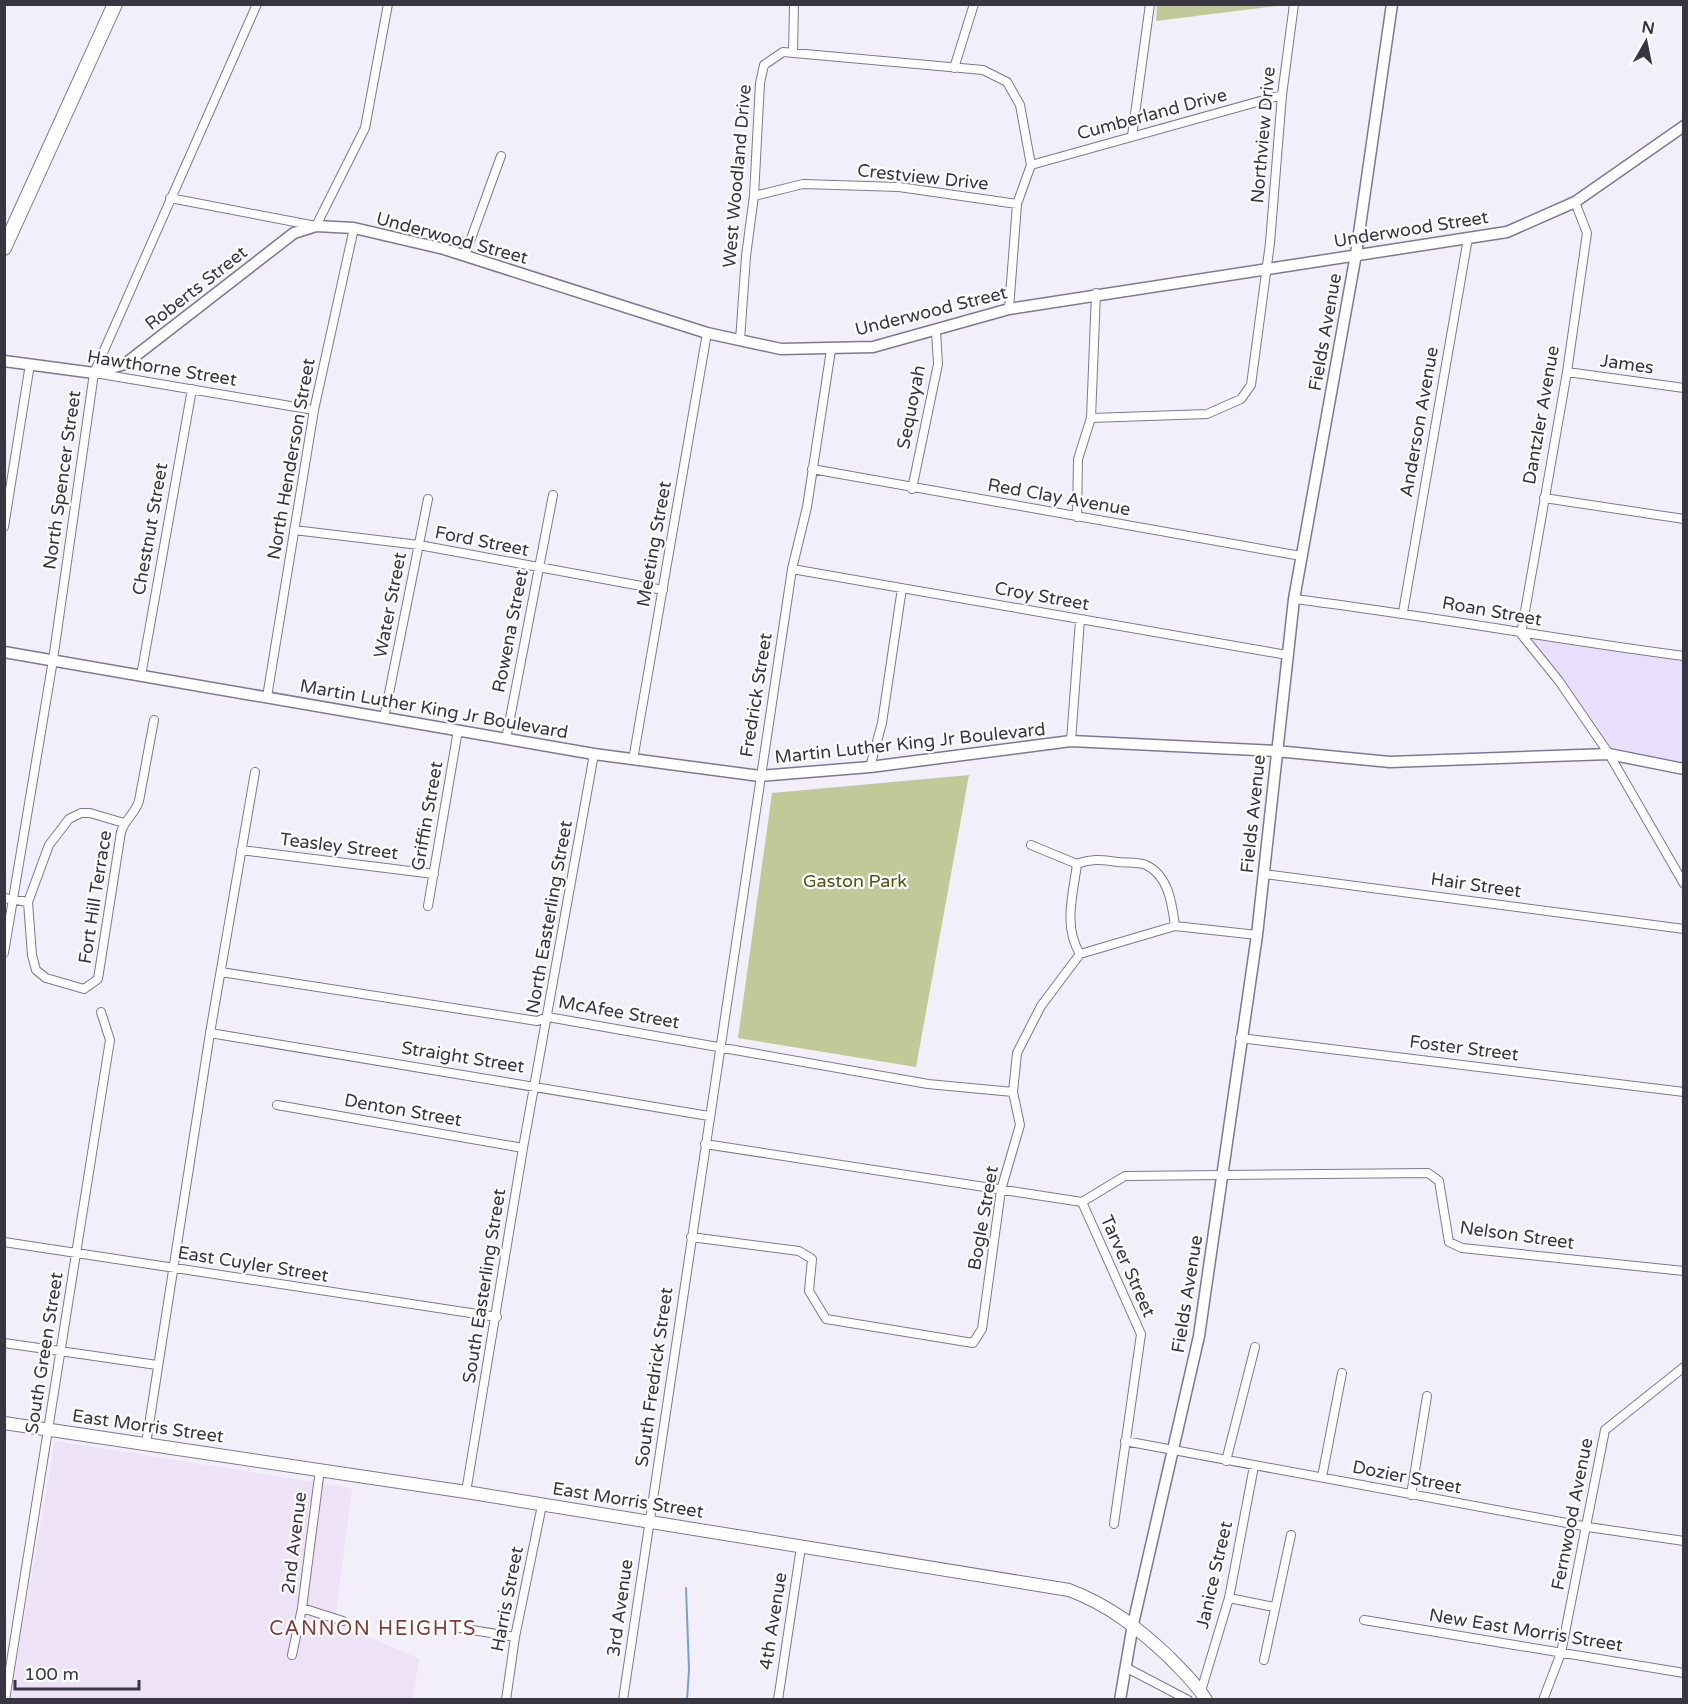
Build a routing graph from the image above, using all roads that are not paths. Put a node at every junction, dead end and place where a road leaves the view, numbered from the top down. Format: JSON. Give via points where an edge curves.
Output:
{"nodes":[{"id":1,"x":115,"y":4,"type":"edge"},
{"id":2,"x":257,"y":4,"type":"edge"},
{"id":3,"x":388,"y":4,"type":"edge"},
{"id":4,"x":794,"y":4,"type":"edge"},
{"id":5,"x":974,"y":4,"type":"edge"},
{"id":6,"x":1150,"y":4,"type":"edge"},
{"id":7,"x":1294,"y":4,"type":"edge"},
{"id":8,"x":1392,"y":4,"type":"edge"},
{"id":9,"x":793,"y":53,"type":"junction"},
{"id":10,"x":954,"y":68,"type":"junction"},
{"id":11,"x":1282,"y":95,"type":"junction"},
{"id":12,"x":1683,"y":126,"type":"edge"},
{"id":13,"x":1132,"y":136,"type":"junction"},
{"id":14,"x":501,"y":156,"type":"dead end"},
{"id":15,"x":1030,"y":165,"type":"junction"},
{"id":16,"x":754,"y":196,"type":"junction"},
{"id":17,"x":170,"y":198,"type":"junction"},
{"id":18,"x":1575,"y":202,"type":"junction"},
{"id":19,"x":1017,"y":204,"type":"junction"},
{"id":20,"x":316,"y":226,"type":"junction"},
{"id":21,"x":354,"y":228,"type":"junction"},
{"id":22,"x":1468,"y":238,"type":"junction"},
{"id":23,"x":4,"y":248,"type":"edge"},
{"id":24,"x":1356,"y":254,"type":"junction"},
{"id":25,"x":465,"y":255,"type":"junction"},
{"id":26,"x":1266,"y":269,"type":"junction"},
{"id":27,"x":1095,"y":293,"type":"junction"},
{"id":28,"x":1009,"y":309,"type":"junction"},
{"id":29,"x":936,"y":331,"type":"junction"},
{"id":30,"x":707,"y":333,"type":"junction"},
{"id":31,"x":740,"y":340,"type":"junction"},
{"id":32,"x":831,"y":350,"type":"junction"},
{"id":33,"x":4,"y":361,"type":"edge"},
{"id":34,"x":30,"y":364,"type":"junction"},
{"id":35,"x":1567,"y":372,"type":"junction"},
{"id":36,"x":94,"y":373,"type":"junction"},
{"id":37,"x":1683,"y":388,"type":"edge"},
{"id":38,"x":192,"y":389,"type":"junction"},
{"id":39,"x":314,"y":410,"type":"junction"},
{"id":40,"x":1091,"y":418,"type":"junction"},
{"id":41,"x":812,"y":469,"type":"junction"},
{"id":42,"x":912,"y":489,"type":"junction"},
{"id":43,"x":553,"y":495,"type":"dead end"},
{"id":44,"x":1544,"y":498,"type":"junction"},
{"id":45,"x":428,"y":499,"type":"dead end"},
{"id":46,"x":1077,"y":517,"type":"junction"},
{"id":47,"x":1683,"y":519,"type":"edge"},
{"id":48,"x":4,"y":527,"type":"edge"},
{"id":49,"x":294,"y":530,"type":"junction"},
{"id":50,"x":419,"y":545,"type":"junction"},
{"id":51,"x":1301,"y":556,"type":"junction"},
{"id":52,"x":538,"y":569,"type":"junction"},
{"id":53,"x":792,"y":569,"type":"junction"},
{"id":54,"x":902,"y":588,"type":"junction"},
{"id":55,"x":663,"y":590,"type":"junction"},
{"id":56,"x":1294,"y":599,"type":"junction"},
{"id":57,"x":1403,"y":612,"type":"junction"},
{"id":58,"x":1080,"y":620,"type":"junction"},
{"id":59,"x":1521,"y":634,"type":"junction"},
{"id":60,"x":4,"y":652,"type":"edge"},
{"id":61,"x":1287,"y":656,"type":"junction"},
{"id":62,"x":1683,"y":657,"type":"edge"},
{"id":63,"x":53,"y":660,"type":"junction"},
{"id":64,"x":141,"y":676,"type":"junction"},
{"id":65,"x":267,"y":698,"type":"junction"},
{"id":66,"x":384,"y":718,"type":"junction"},
{"id":67,"x":154,"y":720,"type":"dead end"},
{"id":68,"x":458,"y":730,"type":"junction"},
{"id":69,"x":506,"y":739,"type":"junction"},
{"id":70,"x":1071,"y":741,"type":"junction"},
{"id":71,"x":1276,"y":751,"type":"junction"},
{"id":72,"x":594,"y":754,"type":"junction"},
{"id":73,"x":1609,"y":754,"type":"junction"},
{"id":74,"x":633,"y":760,"type":"junction"},
{"id":75,"x":870,"y":767,"type":"junction"},
{"id":76,"x":1683,"y":770,"type":"edge"},
{"id":77,"x":255,"y":772,"type":"dead end"},
{"id":78,"x":760,"y":776,"type":"junction"},
{"id":79,"x":124,"y":823,"type":"junction"},
{"id":80,"x":1031,"y":845,"type":"dead end"},
{"id":81,"x":241,"y":850,"type":"junction"},
{"id":82,"x":1077,"y":864,"type":"junction"},
{"id":83,"x":434,"y":874,"type":"junction"},
{"id":84,"x":1264,"y":874,"type":"junction"},
{"id":85,"x":1683,"y":885,"type":"edge"},
{"id":86,"x":8,"y":899,"type":"edge"},
{"id":87,"x":28,"y":902,"type":"junction"},
{"id":88,"x":428,"y":906,"type":"dead end"},
{"id":89,"x":1175,"y":926,"type":"junction"},
{"id":90,"x":1683,"y":929,"type":"edge"},
{"id":91,"x":1257,"y":935,"type":"junction"},
{"id":92,"x":4,"y":953,"type":"edge"},
{"id":93,"x":1080,"y":954,"type":"junction"},
{"id":94,"x":221,"y":972,"type":"junction"},
{"id":95,"x":101,"y":1012,"type":"dead end"},
{"id":96,"x":548,"y":1017,"type":"junction"},
{"id":97,"x":210,"y":1033,"type":"junction"},
{"id":98,"x":1240,"y":1038,"type":"junction"},
{"id":99,"x":720,"y":1046,"type":"junction"},
{"id":100,"x":534,"y":1085,"type":"junction"},
{"id":101,"x":1013,"y":1092,"type":"junction"},
{"id":102,"x":1683,"y":1092,"type":"edge"},
{"id":103,"x":277,"y":1105,"type":"dead end"},
{"id":104,"x":710,"y":1116,"type":"junction"},
{"id":105,"x":705,"y":1144,"type":"junction"},
{"id":106,"x":523,"y":1148,"type":"junction"},
{"id":107,"x":1221,"y":1176,"type":"junction"},
{"id":108,"x":1001,"y":1190,"type":"junction"},
{"id":109,"x":1082,"y":1202,"type":"junction"},
{"id":110,"x":691,"y":1237,"type":"junction"},
{"id":111,"x":4,"y":1242,"type":"edge"},
{"id":112,"x":76,"y":1253,"type":"junction"},
{"id":113,"x":173,"y":1269,"type":"junction"},
{"id":114,"x":1683,"y":1271,"type":"edge"},
{"id":115,"x":497,"y":1317,"type":"junction"},
{"id":116,"x":4,"y":1342,"type":"edge"},
{"id":117,"x":1255,"y":1347,"type":"dead end"},
{"id":118,"x":60,"y":1351,"type":"junction"},
{"id":119,"x":157,"y":1365,"type":"junction"},
{"id":120,"x":1683,"y":1367,"type":"edge"},
{"id":121,"x":1342,"y":1373,"type":"dead end"},
{"id":122,"x":1427,"y":1396,"type":"dead end"},
{"id":123,"x":4,"y":1423,"type":"edge"},
{"id":124,"x":48,"y":1429,"type":"junction"},
{"id":125,"x":1125,"y":1441,"type":"junction"},
{"id":126,"x":146,"y":1444,"type":"junction"},
{"id":127,"x":1172,"y":1450,"type":"junction"},
{"id":128,"x":1226,"y":1461,"type":"junction"},
{"id":129,"x":1254,"y":1466,"type":"junction"},
{"id":130,"x":320,"y":1469,"type":"junction"},
{"id":131,"x":1322,"y":1477,"type":"junction"},
{"id":132,"x":466,"y":1491,"type":"junction"},
{"id":133,"x":1411,"y":1495,"type":"junction"},
{"id":134,"x":542,"y":1504,"type":"junction"},
{"id":135,"x":649,"y":1522,"type":"junction"},
{"id":136,"x":1114,"y":1524,"type":"dead end"},
{"id":137,"x":1588,"y":1527,"type":"junction"},
{"id":138,"x":1291,"y":1535,"type":"dead end"},
{"id":139,"x":1683,"y":1541,"type":"edge"},
{"id":140,"x":801,"y":1547,"type":"junction"},
{"id":141,"x":1229,"y":1598,"type":"junction"},
{"id":142,"x":1275,"y":1607,"type":"junction"},
{"id":143,"x":302,"y":1608,"type":"junction"},
{"id":144,"x":1364,"y":1620,"type":"dead end"},
{"id":145,"x":343,"y":1621,"type":"dead end"},
{"id":146,"x":1134,"y":1624,"type":"junction"},
{"id":147,"x":460,"y":1628,"type":"dead end"},
{"id":148,"x":515,"y":1637,"type":"junction"},
{"id":149,"x":1561,"y":1653,"type":"junction"},
{"id":150,"x":292,"y":1655,"type":"dead end"},
{"id":151,"x":1264,"y":1660,"type":"dead end"},
{"id":152,"x":1125,"y":1667,"type":"junction"},
{"id":153,"x":1683,"y":1673,"type":"edge"},
{"id":154,"x":1203,"y":1695,"type":"edge"},
{"id":155,"x":1183,"y":1698,"type":"edge"},
{"id":156,"x":5,"y":1700,"type":"edge"},
{"id":157,"x":506,"y":1700,"type":"edge"},
{"id":158,"x":623,"y":1700,"type":"edge"},
{"id":159,"x":778,"y":1700,"type":"edge"},
{"id":160,"x":1120,"y":1700,"type":"edge"},
{"id":161,"x":1543,"y":1700,"type":"edge"}],
"edges":[{"from":1,"to":23,"type":"main road"},
{"from":2,"to":17,"type":"street","name":"North Spencer Street"},
{"from":3,"to":20,"type":"street","via":[[365,128]]},
{"from":4,"to":9,"type":"street"},
{"from":5,"to":10,"type":"street"},
{"from":6,"to":13,"type":"street"},
{"from":7,"to":11,"type":"street","name":"Northview Drive"},
{"from":8,"to":24,"type":"street","name":"Fields Avenue"},
{"from":9,"to":10,"type":"street","name":"West Woodland Drive"},
{"from":9,"to":16,"type":"street","name":"West Woodland Drive","via":[[783,52],[764,65],[756,122]]},
{"from":10,"to":15,"type":"street","name":"West Woodland Drive","via":[[983,70],[1007,82],[1020,105]]},
{"from":11,"to":13,"type":"street","name":"Cumberland Drive"},
{"from":11,"to":26,"type":"street","name":"Northview Drive"},
{"from":12,"to":18,"type":"street","name":"Underwood Street"},
{"from":13,"to":15,"type":"street","name":"Cumberland Drive"},
{"from":14,"to":25,"type":"street"},
{"from":15,"to":19,"type":"street"},
{"from":16,"to":19,"type":"street","name":"Crestview Drive","via":[[803,184],[899,187]]},
{"from":16,"to":31,"type":"street","name":"West Woodland Drive"},
{"from":17,"to":20,"type":"street","name":"Underwood Street"},
{"from":17,"to":36,"type":"street","name":"North Spencer Street"},
{"from":18,"to":22,"type":"street","name":"Underwood Street","via":[[1507,232]]},
{"from":18,"to":35,"type":"street","name":"Dantzler Avenue","via":[[1587,233]]},
{"from":19,"to":28,"type":"street"},
{"from":20,"to":21,"type":"street","name":"Underwood Street"},
{"from":20,"to":36,"type":"street","name":"Roberts Street","via":[[294,233],[125,364]]},
{"from":21,"to":25,"type":"street","name":"Underwood Street"},
{"from":21,"to":39,"type":"street","name":"North Henderson Street"},
{"from":22,"to":24,"type":"street","name":"Underwood Street"},
{"from":22,"to":57,"type":"street","name":"Anderson Avenue"},
{"from":24,"to":26,"type":"street","name":"Underwood Street"},
{"from":24,"to":51,"type":"street","name":"Fields Avenue"},
{"from":25,"to":30,"type":"street","name":"Underwood Street"},
{"from":26,"to":27,"type":"street","name":"Underwood Street"},
{"from":26,"to":40,"type":"street","name":"Northview Drive","via":[[1251,385],[1241,399],[1207,414]]},
{"from":27,"to":28,"type":"street","name":"Underwood Street"},
{"from":27,"to":40,"type":"street"},
{"from":28,"to":29,"type":"street","name":"Underwood Street"},
{"from":29,"to":32,"type":"street","name":"Underwood Street","via":[[873,347]]},
{"from":29,"to":42,"type":"street","name":"Sequoyah","via":[[938,364]]},
{"from":30,"to":31,"type":"street","name":"Underwood Street"},
{"from":30,"to":55,"type":"street","name":"Meeting Street"},
{"from":31,"to":32,"type":"street","name":"Underwood Street","via":[[781,349]]},
{"from":32,"to":41,"type":"street","name":"Fredrick Street"},
{"from":33,"to":34,"type":"street","name":"Hawthorne Street"},
{"from":34,"to":36,"type":"street","name":"Hawthorne Street"},
{"from":34,"to":48,"type":"street"},
{"from":35,"to":37,"type":"street","name":"James"},
{"from":35,"to":44,"type":"street","name":"Dantzler Avenue"},
{"from":36,"to":38,"type":"street","name":"Hawthorne Street"},
{"from":36,"to":63,"type":"street","name":"North Spencer Street"},
{"from":38,"to":39,"type":"street","name":"Hawthorne Street"},
{"from":38,"to":64,"type":"street","name":"Chestnut Street"},
{"from":39,"to":49,"type":"street","name":"North Henderson Street"},
{"from":40,"to":46,"type":"street","via":[[1078,459]]},
{"from":41,"to":42,"type":"street","name":"Red Clay Avenue"},
{"from":41,"to":53,"type":"street","name":"Fredrick Street"},
{"from":42,"to":46,"type":"street","name":"Red Clay Avenue"},
{"from":43,"to":52,"type":"street","name":"Rowena Street"},
{"from":44,"to":47,"type":"street"},
{"from":44,"to":59,"type":"street","name":"Dantzler Avenue"},
{"from":45,"to":50,"type":"street","name":"Water Street"},
{"from":46,"to":51,"type":"street","name":"Red Clay Avenue"},
{"from":49,"to":50,"type":"street","name":"Ford Street"},
{"from":49,"to":65,"type":"street","name":"North Henderson Street"},
{"from":50,"to":52,"type":"street","name":"Ford Street"},
{"from":50,"to":66,"type":"street","name":"Water Street"},
{"from":51,"to":56,"type":"street","name":"Fields Avenue"},
{"from":52,"to":55,"type":"street","name":"Ford Street"},
{"from":52,"to":69,"type":"street","name":"Rowena Street"},
{"from":53,"to":54,"type":"street","name":"Croy Street"},
{"from":53,"to":78,"type":"street","name":"Fredrick Street"},
{"from":54,"to":58,"type":"street","name":"Croy Street"},
{"from":54,"to":75,"type":"street","via":[[882,723]]},
{"from":55,"to":74,"type":"street","name":"Meeting Street"},
{"from":56,"to":57,"type":"street","name":"Roan Street"},
{"from":56,"to":61,"type":"street","name":"Fields Avenue"},
{"from":57,"to":59,"type":"street","name":"Roan Street"},
{"from":58,"to":61,"type":"street","name":"Croy Street"},
{"from":58,"to":70,"type":"street"},
{"from":59,"to":62,"type":"street","name":"Roan Street"},
{"from":59,"to":73,"type":"street"},
{"from":60,"to":63,"type":"street","name":"Martin Luther King Jr Boulevard"},
{"from":61,"to":71,"type":"street","name":"Fields Avenue"},
{"from":63,"to":64,"type":"street","name":"Martin Luther King Jr Boulevard"},
{"from":63,"to":86,"type":"street","name":"North Spencer Street"},
{"from":64,"to":65,"type":"street","name":"Martin Luther King Jr Boulevard"},
{"from":65,"to":66,"type":"street","name":"Martin Luther King Jr Boulevard"},
{"from":66,"to":68,"type":"street","name":"Martin Luther King Jr Boulevard"},
{"from":67,"to":79,"type":"street","name":"Fort Hill Terrace","via":[[139,801],[136,811]]},
{"from":68,"to":69,"type":"street","name":"Martin Luther King Jr Boulevard"},
{"from":68,"to":83,"type":"street","name":"Griffin Street"},
{"from":69,"to":72,"type":"street","name":"Martin Luther King Jr Boulevard"},
{"from":70,"to":71,"type":"street","name":"Martin Luther King Jr Boulevard"},
{"from":70,"to":75,"type":"street","name":"Martin Luther King Jr Boulevard"},
{"from":71,"to":73,"type":"street","name":"Martin Luther King Jr Boulevard","via":[[1390,762]]},
{"from":71,"to":84,"type":"street","name":"Fields Avenue"},
{"from":72,"to":74,"type":"street","name":"Martin Luther King Jr Boulevard"},
{"from":72,"to":96,"type":"street","name":"North Easterling Street"},
{"from":73,"to":76,"type":"street","name":"Martin Luther King Jr Boulevard"},
{"from":73,"to":85,"type":"street"},
{"from":74,"to":78,"type":"street","name":"Martin Luther King Jr Boulevard"},
{"from":75,"to":78,"type":"street","name":"Martin Luther King Jr Boulevard"},
{"from":77,"to":81,"type":"street"},
{"from":78,"to":99,"type":"street","name":"Fredrick Street"},
{"from":79,"to":87,"type":"street","via":[[90,813],[69,819],[49,845]]},
{"from":79,"to":87,"type":"street","name":"Fort Hill Terrace","via":[[98,980],[84,989],[46,978],[36,970]]},
{"from":80,"to":82,"type":"street"},
{"from":81,"to":83,"type":"street","name":"Teasley Street"},
{"from":81,"to":94,"type":"street"},
{"from":82,"to":89,"type":"street","via":[[1102,859],[1145,864],[1165,883]]},
{"from":82,"to":93,"type":"street","via":[[1070,912],[1071,934]]},
{"from":83,"to":88,"type":"street","name":"Griffin Street"},
{"from":84,"to":90,"type":"street","name":"Hair Street"},
{"from":84,"to":91,"type":"street","name":"Fields Avenue"},
{"from":86,"to":87,"type":"street"},
{"from":86,"to":92,"type":"street","name":"North Spencer Street"},
{"from":89,"to":91,"type":"street"},
{"from":89,"to":93,"type":"street"},
{"from":91,"to":98,"type":"street","name":"Fields Avenue"},
{"from":93,"to":101,"type":"street","name":"Bogle Street","via":[[1041,1006],[1017,1053]]},
{"from":94,"to":96,"type":"street","name":"McAfee Street","via":[[537,1021]]},
{"from":94,"to":97,"type":"street"},
{"from":95,"to":112,"type":"street","name":"South Green Street","via":[[110,1040]]},
{"from":96,"to":99,"type":"street","name":"McAfee Street"},
{"from":96,"to":100,"type":"street","name":"North Easterling Street"},
{"from":97,"to":100,"type":"street","name":"Straight Street"},
{"from":97,"to":113,"type":"street"},
{"from":98,"to":102,"type":"street","name":"Foster Street"},
{"from":98,"to":107,"type":"street","name":"Fields Avenue"},
{"from":99,"to":101,"type":"street","name":"McAfee Street","via":[[928,1084]]},
{"from":99,"to":104,"type":"street","name":"Fredrick Street"},
{"from":100,"to":104,"type":"street","name":"Straight Street"},
{"from":100,"to":106,"type":"street","name":"South Easterling Street"},
{"from":101,"to":108,"type":"street","name":"Bogle Street","via":[[1020,1125]]},
{"from":103,"to":106,"type":"street","name":"Denton Street"},
{"from":104,"to":105,"type":"street","name":"Fredrick Street"},
{"from":105,"to":108,"type":"street"},
{"from":105,"to":110,"type":"street","name":"South Fredrick Street"},
{"from":106,"to":115,"type":"street","name":"South Easterling Street"},
{"from":107,"to":109,"type":"street","name":"Tarver Street","via":[[1125,1176]]},
{"from":107,"to":114,"type":"street","name":"Nelson Street","via":[[1428,1173],[1439,1181],[1449,1242],[1462,1248]]},
{"from":107,"to":127,"type":"street","name":"Fields Avenue","via":[[1199,1336]]},
{"from":108,"to":109,"type":"street"},
{"from":108,"to":110,"type":"street","name":"Bogle Street","via":[[982,1329],[973,1342],[826,1319],[809,1291],[812,1259],[799,1251]]},
{"from":109,"to":125,"type":"street","name":"Tarver Street","via":[[1141,1334]]},
{"from":110,"to":135,"type":"street","name":"South Fredrick Street"},
{"from":111,"to":112,"type":"street","name":"East Cuyler Street"},
{"from":112,"to":113,"type":"street","name":"East Cuyler Street"},
{"from":112,"to":118,"type":"street","name":"South Green Street"},
{"from":113,"to":115,"type":"street","name":"East Cuyler Street"},
{"from":113,"to":119,"type":"street"},
{"from":115,"to":132,"type":"street","name":"South Easterling Street"},
{"from":116,"to":118,"type":"street"},
{"from":117,"to":128,"type":"street"},
{"from":118,"to":119,"type":"street"},
{"from":118,"to":124,"type":"street","name":"South Green Street"},
{"from":119,"to":126,"type":"street"},
{"from":120,"to":137,"type":"street","name":"Fernwood Avenue","via":[[1605,1430]]},
{"from":121,"to":131,"type":"street"},
{"from":122,"to":133,"type":"street"},
{"from":123,"to":124,"type":"main road","name":"East Morris Street"},
{"from":124,"to":126,"type":"main road","name":"East Morris Street"},
{"from":124,"to":156,"type":"street","name":"South Green Street"},
{"from":125,"to":127,"type":"street","name":"Dozier Street"},
{"from":125,"to":136,"type":"street","name":"Tarver Street"},
{"from":126,"to":130,"type":"main road","name":"East Morris Street"},
{"from":127,"to":128,"type":"street","name":"Dozier Street"},
{"from":127,"to":146,"type":"street","name":"Fields Avenue"},
{"from":128,"to":129,"type":"street","name":"Dozier Street"},
{"from":129,"to":131,"type":"street","name":"Dozier Street"},
{"from":129,"to":141,"type":"street","name":"Janice Street"},
{"from":130,"to":132,"type":"main road","name":"East Morris Street"},
{"from":130,"to":143,"type":"street","name":"2nd Avenue"},
{"from":131,"to":133,"type":"street","name":"Dozier Street"},
{"from":132,"to":134,"type":"main road","name":"East Morris Street"},
{"from":133,"to":137,"type":"street","name":"Dozier Street"},
{"from":134,"to":135,"type":"main road","name":"East Morris Street"},
{"from":134,"to":148,"type":"street","name":"Harris Street"},
{"from":135,"to":140,"type":"main road","name":"East Morris Street"},
{"from":135,"to":158,"type":"street","name":"3rd Avenue"},
{"from":137,"to":139,"type":"street","name":"Dozier Street"},
{"from":137,"to":149,"type":"street","name":"Fernwood Avenue"},
{"from":138,"to":142,"type":"street"},
{"from":140,"to":146,"type":"main road","name":"East Morris Street","via":[[1069,1590],[1092,1598]]},
{"from":140,"to":159,"type":"street","name":"4th Avenue"},
{"from":141,"to":142,"type":"street"},
{"from":141,"to":154,"type":"street","name":"Janice Street"},
{"from":142,"to":151,"type":"street"},
{"from":143,"to":145,"type":"street"},
{"from":143,"to":150,"type":"street","name":"2nd Avenue"},
{"from":144,"to":149,"type":"street","name":"New East Morris Street"},
{"from":146,"to":152,"type":"street","name":"Fields Avenue"},
{"from":146,"to":154,"type":"main road","name":"East Morris Street"},
{"from":147,"to":148,"type":"street"},
{"from":148,"to":157,"type":"street","name":"Harris Street"},
{"from":149,"to":153,"type":"street","name":"New East Morris Street"},
{"from":149,"to":161,"type":"street","name":"Fernwood Avenue"},
{"from":152,"to":155,"type":"street"},
{"from":152,"to":160,"type":"street","name":"Fields Avenue"}]}
